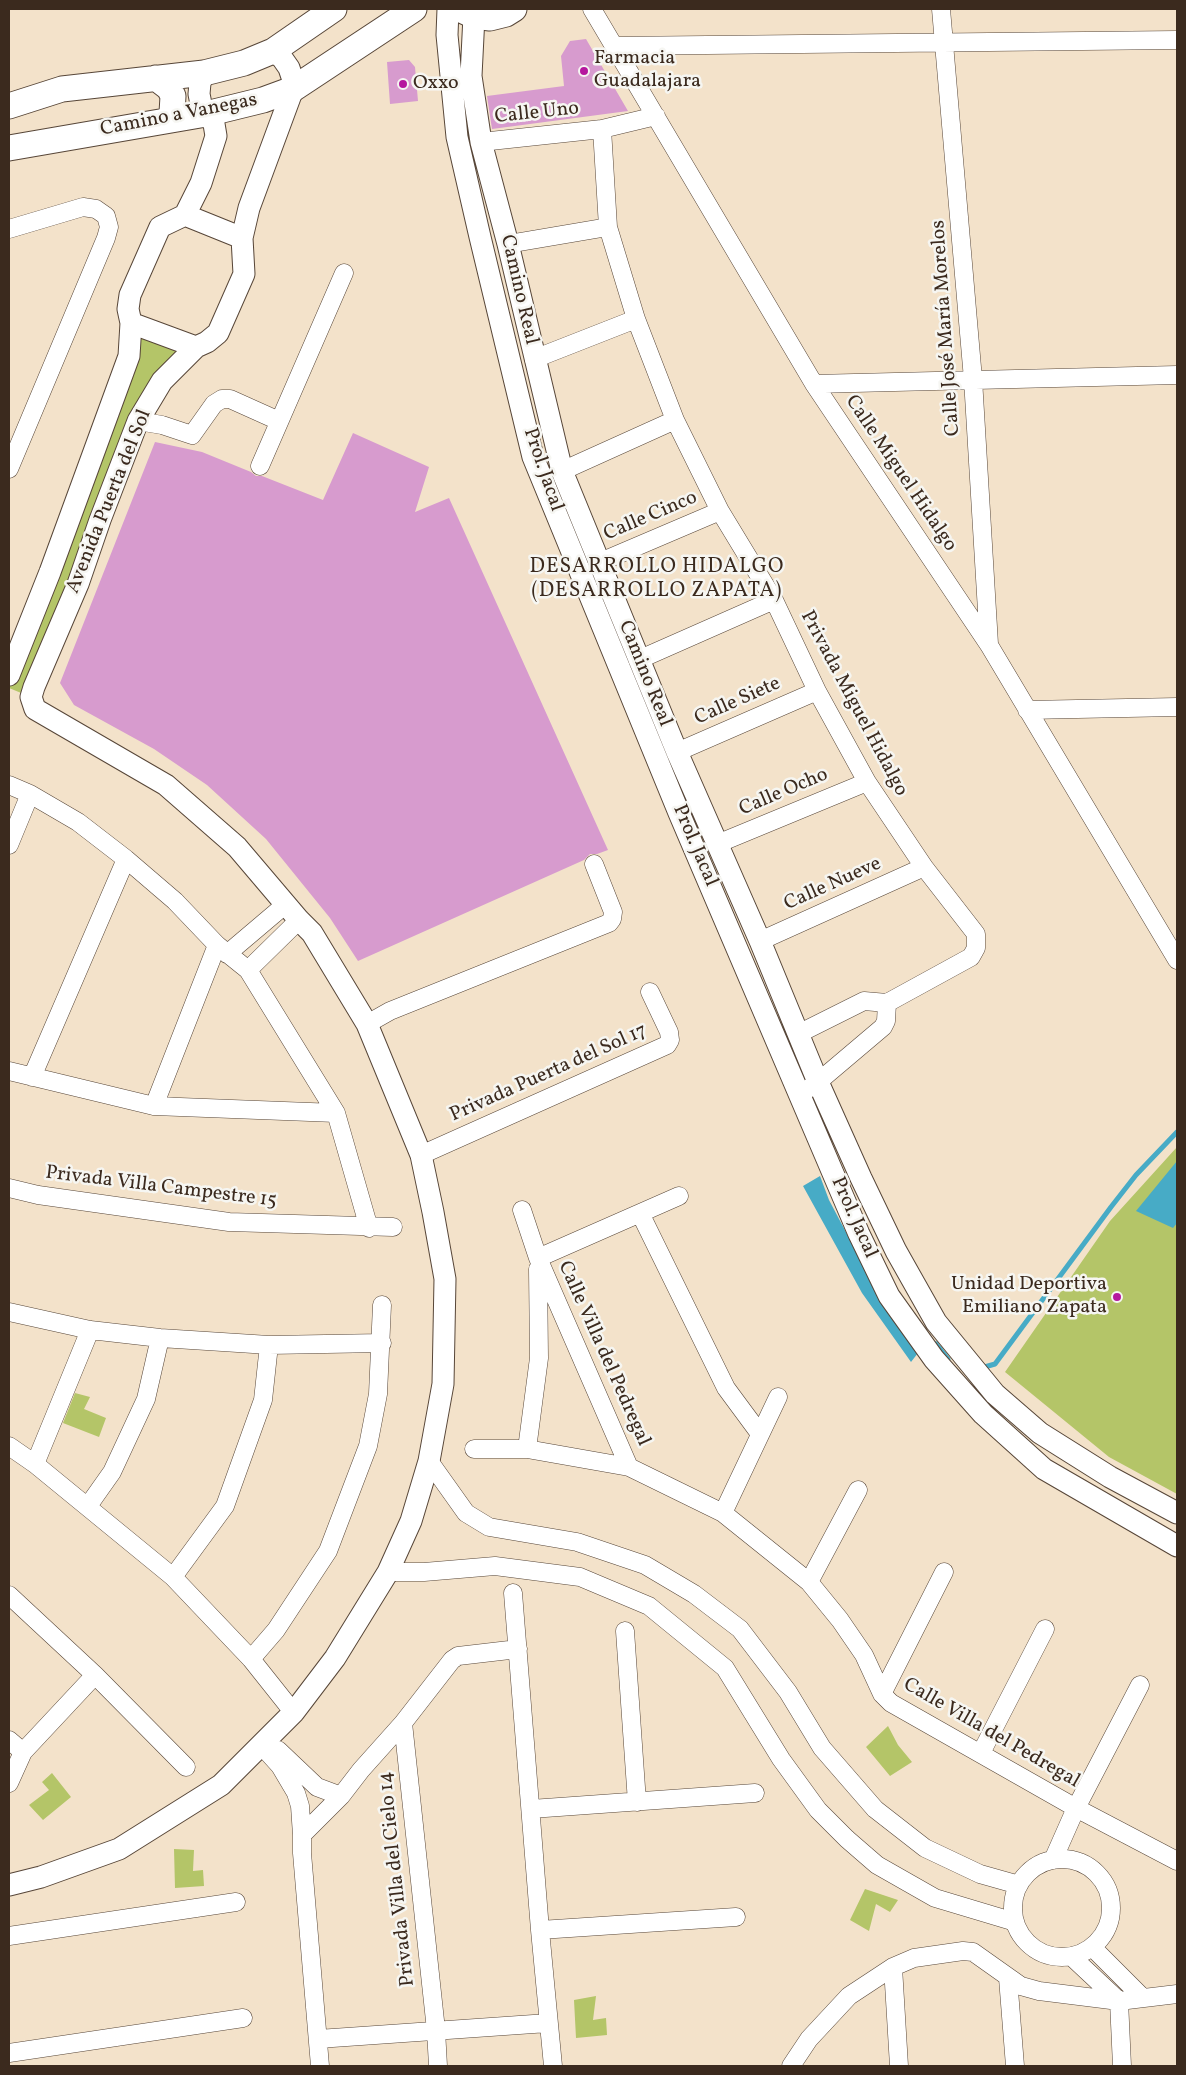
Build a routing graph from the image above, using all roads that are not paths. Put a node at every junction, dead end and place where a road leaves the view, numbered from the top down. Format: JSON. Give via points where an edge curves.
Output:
{"nodes":[{"id":1,"x":334,"y":9,"type":"edge"},
{"id":2,"x":414,"y":9,"type":"edge"},
{"id":3,"x":448,"y":9,"type":"edge"},
{"id":4,"x":514,"y":9,"type":"edge"},
{"id":5,"x":592,"y":9,"type":"edge"},
{"id":6,"x":941,"y":9,"type":"edge"},
{"id":7,"x":466,"y":12,"type":"edge"},
{"id":8,"x":1177,"y":40,"type":"edge"},
{"id":9,"x":945,"y":42,"type":"junction"},
{"id":10,"x":614,"y":46,"type":"junction"},
{"id":11,"x":272,"y":51,"type":"junction"},
{"id":12,"x":204,"y":73,"type":"junction"},
{"id":13,"x":156,"y":78,"type":"junction"},
{"id":14,"x":293,"y":89,"type":"junction"},
{"id":15,"x":9,"y":106,"type":"edge"},
{"id":16,"x":206,"y":114,"type":"junction"},
{"id":17,"x":656,"y":116,"type":"junction"},
{"id":18,"x":167,"y":120,"type":"junction"},
{"id":19,"x":602,"y":129,"type":"junction"},
{"id":20,"x":9,"y":132,"type":"edge"},
{"id":21,"x":482,"y":142,"type":"junction"},
{"id":22,"x":20,"y":146,"type":"edge"},
{"id":23,"x":185,"y":214,"type":"junction"},
{"id":24,"x":608,"y":227,"type":"junction"},
{"id":25,"x":9,"y":229,"type":"edge"},
{"id":26,"x":242,"y":238,"type":"junction"},
{"id":27,"x":508,"y":244,"type":"junction"},
{"id":28,"x":344,"y":273,"type":"dead end"},
{"id":29,"x":636,"y":319,"type":"junction"},
{"id":30,"x":131,"y":323,"type":"junction"},
{"id":31,"x":196,"y":347,"type":"junction"},
{"id":32,"x":534,"y":358,"type":"junction"},
{"id":33,"x":1177,"y":375,"type":"edge"},
{"id":34,"x":973,"y":379,"type":"junction"},
{"id":35,"x":814,"y":384,"type":"junction"},
{"id":36,"x":675,"y":420,"type":"junction"},
{"id":37,"x":138,"y":421,"type":"junction"},
{"id":38,"x":279,"y":421,"type":"junction"},
{"id":39,"x":260,"y":466,"type":"dead end"},
{"id":40,"x":9,"y":470,"type":"edge"},
{"id":41,"x":562,"y":471,"type":"junction"},
{"id":42,"x":720,"y":511,"type":"junction"},
{"id":43,"x":598,"y":563,"type":"junction"},
{"id":44,"x":50,"y":572,"type":"junction"},
{"id":45,"x":78,"y":584,"type":"junction"},
{"id":46,"x":774,"y":600,"type":"junction"},
{"id":47,"x":990,"y":645,"type":"junction"},
{"id":48,"x":638,"y":660,"type":"junction"},
{"id":49,"x":9,"y":675,"type":"edge"},
{"id":50,"x":817,"y":691,"type":"junction"},
{"id":51,"x":1177,"y":707,"type":"edge"},
{"id":52,"x":1027,"y":710,"type":"junction"},
{"id":53,"x":677,"y":752,"type":"junction"},
{"id":54,"x":867,"y":782,"type":"junction"},
{"id":55,"x":9,"y":785,"type":"edge"},
{"id":56,"x":30,"y":794,"type":"junction"},
{"id":57,"x":9,"y":844,"type":"edge"},
{"id":58,"x":717,"y":844,"type":"junction"},
{"id":59,"x":126,"y":859,"type":"junction"},
{"id":60,"x":594,"y":864,"type":"dead end"},
{"id":61,"x":924,"y":867,"type":"junction"},
{"id":62,"x":286,"y":918,"type":"junction"},
{"id":63,"x":760,"y":941,"type":"junction"},
{"id":64,"x":222,"y":949,"type":"junction"},
{"id":65,"x":1177,"y":960,"type":"edge"},
{"id":66,"x":248,"y":970,"type":"junction"},
{"id":67,"x":650,"y":992,"type":"dead end"},
{"id":68,"x":887,"y":1003,"type":"junction"},
{"id":69,"x":367,"y":1024,"type":"junction"},
{"id":70,"x":798,"y":1034,"type":"junction"},
{"id":71,"x":9,"y":1071,"type":"edge"},
{"id":72,"x":32,"y":1077,"type":"junction"},
{"id":73,"x":818,"y":1082,"type":"junction"},
{"id":74,"x":799,"y":1094,"type":"junction"},
{"id":75,"x":154,"y":1106,"type":"junction"},
{"id":76,"x":336,"y":1113,"type":"junction"},
{"id":77,"x":421,"y":1155,"type":"junction"},
{"id":78,"x":9,"y":1188,"type":"edge"},
{"id":79,"x":679,"y":1196,"type":"dead end"},
{"id":80,"x":522,"y":1210,"type":"dead end"},
{"id":81,"x":640,"y":1213,"type":"junction"},
{"id":82,"x":393,"y":1227,"type":"dead end"},
{"id":83,"x":369,"y":1228,"type":"junction"},
{"id":84,"x":538,"y":1258,"type":"junction"},
{"id":85,"x":382,"y":1305,"type":"dead end"},
{"id":86,"x":9,"y":1312,"type":"edge"},
{"id":87,"x":90,"y":1330,"type":"junction"},
{"id":88,"x":160,"y":1338,"type":"junction"},
{"id":89,"x":382,"y":1343,"type":"junction"},
{"id":90,"x":269,"y":1345,"type":"junction"},
{"id":91,"x":778,"y":1397,"type":"dead end"},
{"id":92,"x":760,"y":1434,"type":"junction"},
{"id":93,"x":9,"y":1446,"type":"edge"},
{"id":94,"x":474,"y":1449,"type":"dead end"},
{"id":95,"x":527,"y":1449,"type":"junction"},
{"id":96,"x":429,"y":1461,"type":"junction"},
{"id":97,"x":35,"y":1464,"type":"junction"},
{"id":98,"x":628,"y":1467,"type":"junction"},
{"id":99,"x":858,"y":1490,"type":"dead end"},
{"id":100,"x":88,"y":1506,"type":"junction"},
{"id":101,"x":723,"y":1513,"type":"junction"},
{"id":102,"x":1177,"y":1513,"type":"edge"},
{"id":103,"x":1177,"y":1546,"type":"edge"},
{"id":104,"x":388,"y":1572,"type":"junction"},
{"id":105,"x":944,"y":1572,"type":"dead end"},
{"id":106,"x":172,"y":1578,"type":"junction"},
{"id":107,"x":809,"y":1582,"type":"junction"},
{"id":108,"x":513,"y":1593,"type":"dead end"},
{"id":109,"x":9,"y":1595,"type":"edge"},
{"id":110,"x":1045,"y":1629,"type":"dead end"},
{"id":111,"x":625,"y":1631,"type":"dead end"},
{"id":112,"x":518,"y":1649,"type":"junction"},
{"id":113,"x":251,"y":1659,"type":"junction"},
{"id":114,"x":95,"y":1675,"type":"junction"},
{"id":115,"x":1140,"y":1685,"type":"dead end"},
{"id":116,"x":882,"y":1694,"type":"junction"},
{"id":117,"x":290,"y":1708,"type":"junction"},
{"id":118,"x":403,"y":1723,"type":"junction"},
{"id":119,"x":9,"y":1740,"type":"edge"},
{"id":120,"x":265,"y":1742,"type":"junction"},
{"id":121,"x":24,"y":1752,"type":"junction"},
{"id":122,"x":981,"y":1753,"type":"junction"},
{"id":123,"x":284,"y":1763,"type":"junction"},
{"id":124,"x":186,"y":1767,"type":"dead end"},
{"id":125,"x":9,"y":1784,"type":"edge"},
{"id":126,"x":755,"y":1794,"type":"dead end"},
{"id":127,"x":341,"y":1796,"type":"junction"},
{"id":128,"x":637,"y":1802,"type":"junction"},
{"id":129,"x":1076,"y":1808,"type":"junction"},
{"id":130,"x":531,"y":1809,"type":"junction"},
{"id":131,"x":302,"y":1834,"type":"junction"},
{"id":132,"x":1053,"y":1860,"type":"junction"},
{"id":133,"x":1177,"y":1861,"type":"edge"},
{"id":134,"x":1019,"y":1885,"type":"junction"},
{"id":135,"x":9,"y":1886,"type":"edge"},
{"id":136,"x":236,"y":1902,"type":"dead end"},
{"id":137,"x":736,"y":1917,"type":"dead end"},
{"id":138,"x":1015,"y":1922,"type":"junction"},
{"id":139,"x":540,"y":1930,"type":"junction"},
{"id":140,"x":9,"y":1936,"type":"edge"},
{"id":141,"x":1092,"y":1947,"type":"junction"},
{"id":142,"x":1072,"y":1957,"type":"junction"},
{"id":143,"x":893,"y":1967,"type":"junction"},
{"id":144,"x":1008,"y":1978,"type":"junction"},
{"id":145,"x":1177,"y":1994,"type":"edge"},
{"id":146,"x":1142,"y":1997,"type":"junction"},
{"id":147,"x":1119,"y":2001,"type":"junction"},
{"id":148,"x":244,"y":2018,"type":"dead end"},
{"id":149,"x":548,"y":2023,"type":"junction"},
{"id":150,"x":436,"y":2030,"type":"junction"},
{"id":151,"x":318,"y":2039,"type":"junction"},
{"id":152,"x":9,"y":2053,"type":"edge"},
{"id":153,"x":320,"y":2066,"type":"edge"},
{"id":154,"x":438,"y":2066,"type":"edge"},
{"id":155,"x":553,"y":2066,"type":"edge"},
{"id":156,"x":792,"y":2066,"type":"edge"},
{"id":157,"x":899,"y":2066,"type":"edge"},
{"id":158,"x":1015,"y":2066,"type":"edge"},
{"id":159,"x":1122,"y":2066,"type":"edge"}],
"edges":[{"from":1,"to":11,"type":"main road","name":"Camino a Vanegas"},
{"from":2,"to":14,"type":"main road","name":"Camino a Vanegas"},
{"from":3,"to":74,"type":"street","name":"Prol. Jacal","via":[[447,35],[457,137],[533,457]]},
{"from":4,"to":7,"type":"main road","via":[[490,18]]},
{"from":5,"to":10,"type":"street","name":"Calle Miguel Hidalgo"},
{"from":6,"to":9,"type":"street","name":"Calle José María Morelos"},
{"from":7,"to":21,"type":"street","name":"Camino Real"},
{"from":8,"to":9,"type":"street"},
{"from":9,"to":10,"type":"street"},
{"from":9,"to":34,"type":"street","name":"Calle José María Morelos"},
{"from":10,"to":17,"type":"street","name":"Calle Miguel Hidalgo"},
{"from":11,"to":12,"type":"main road","name":"Camino a Vanegas","via":[[244,63]]},
{"from":11,"to":14,"type":"street","via":[[289,68]]},
{"from":12,"to":13,"type":"main road","name":"Camino a Vanegas"},
{"from":12,"to":16,"type":"street","via":[[199,94]]},
{"from":13,"to":15,"type":"main road","name":"Camino a Vanegas","via":[[62,89]]},
{"from":13,"to":18,"type":"main road","via":[[170,88],[173,96],[172,113]]},
{"from":14,"to":16,"type":"main road","name":"Camino a Vanegas"},
{"from":14,"to":26,"type":"street","name":"Avenida Puerta del Sol","via":[[249,208]]},
{"from":16,"to":18,"type":"main road","name":"Camino a Vanegas"},
{"from":16,"to":23,"type":"street","via":[[214,124],[216,136],[201,183]]},
{"from":17,"to":19,"type":"street","name":"Calle Uno"},
{"from":17,"to":35,"type":"street","name":"Calle Miguel Hidalgo"},
{"from":18,"to":22,"type":"main road","name":"Camino a Vanegas"},
{"from":19,"to":21,"type":"street","name":"Calle Uno"},
{"from":19,"to":24,"type":"street","name":"Privada Miguel Hidalgo"},
{"from":20,"to":22,"type":"main road"},
{"from":21,"to":27,"type":"street","name":"Camino Real"},
{"from":23,"to":26,"type":"street"},
{"from":23,"to":30,"type":"street","name":"Avenida Puerta del Sol","via":[[160,227],[130,295]]},
{"from":24,"to":27,"type":"street"},
{"from":24,"to":29,"type":"street","name":"Privada Miguel Hidalgo"},
{"from":25,"to":40,"type":"street","via":[[83,207],[96,209],[106,216],[109,227]]},
{"from":26,"to":31,"type":"street","name":"Avenida Puerta del Sol","via":[[244,274],[218,334]]},
{"from":27,"to":32,"type":"street","name":"Camino Real"},
{"from":28,"to":38,"type":"street"},
{"from":29,"to":32,"type":"street"},
{"from":29,"to":36,"type":"street","name":"Privada Miguel Hidalgo"},
{"from":30,"to":31,"type":"street"},
{"from":30,"to":44,"type":"street","name":"Avenida Puerta del Sol","via":[[129,356]]},
{"from":31,"to":37,"type":"street","name":"Avenida Puerta del Sol","via":[[162,381]]},
{"from":32,"to":41,"type":"street","name":"Camino Real"},
{"from":33,"to":34,"type":"street"},
{"from":34,"to":35,"type":"street"},
{"from":34,"to":47,"type":"street","name":"Calle José María Morelos"},
{"from":35,"to":47,"type":"street","name":"Calle Miguel Hidalgo"},
{"from":36,"to":41,"type":"street"},
{"from":36,"to":42,"type":"street","name":"Privada Miguel Hidalgo"},
{"from":37,"to":38,"type":"street","via":[[192,434],[214,404],[222,399],[230,399]]},
{"from":37,"to":45,"type":"street","name":"Avenida Puerta del Sol"},
{"from":38,"to":39,"type":"street"},
{"from":41,"to":43,"type":"street","name":"Camino Real"},
{"from":42,"to":43,"type":"street","name":"Calle Cinco"},
{"from":42,"to":46,"type":"street","name":"Privada Miguel Hidalgo"},
{"from":43,"to":48,"type":"street","name":"Camino Real"},
{"from":44,"to":45,"type":"street"},
{"from":44,"to":49,"type":"street","name":"Avenida Puerta del Sol"},
{"from":45,"to":62,"type":"street","name":"Avenida Puerta del Sol","via":[[34,686],[31,697],[36,709],[166,785],[237,847]]},
{"from":46,"to":48,"type":"street"},
{"from":46,"to":50,"type":"street","name":"Privada Miguel Hidalgo"},
{"from":47,"to":52,"type":"street","name":"Calle Miguel Hidalgo"},
{"from":48,"to":53,"type":"street","name":"Camino Real"},
{"from":50,"to":53,"type":"street","name":"Calle Siete"},
{"from":50,"to":54,"type":"street","name":"Privada Miguel Hidalgo"},
{"from":51,"to":52,"type":"street"},
{"from":52,"to":65,"type":"street","name":"Calle Miguel Hidalgo"},
{"from":53,"to":58,"type":"street","name":"Camino Real"},
{"from":54,"to":58,"type":"street","name":"Calle Ocho"},
{"from":54,"to":61,"type":"street","name":"Privada Miguel Hidalgo"},
{"from":55,"to":56,"type":"street"},
{"from":56,"to":57,"type":"street"},
{"from":56,"to":59,"type":"street","via":[[78,822]]},
{"from":58,"to":63,"type":"street","name":"Camino Real"},
{"from":59,"to":64,"type":"street","via":[[175,901]]},
{"from":59,"to":72,"type":"street"},
{"from":60,"to":69,"type":"street","via":[[613,912],[609,923],[390,1011]]},
{"from":61,"to":63,"type":"street","name":"Calle Nueve"},
{"from":61,"to":68,"type":"street","name":"Privada Miguel Hidalgo","via":[[976,934],[976,948],[970,957]]},
{"from":62,"to":64,"type":"street"},
{"from":62,"to":66,"type":"street"},
{"from":62,"to":69,"type":"street","via":[[312,933]]},
{"from":63,"to":70,"type":"street","name":"Camino Real"},
{"from":64,"to":66,"type":"street"},
{"from":64,"to":75,"type":"street"},
{"from":66,"to":76,"type":"street"},
{"from":67,"to":77,"type":"street","name":"Privada Puerta del Sol 17","via":[[669,1032],[667,1045]]},
{"from":68,"to":70,"type":"street","via":[[864,1000]]},
{"from":68,"to":73,"type":"street","via":[[883,1027]]},
{"from":69,"to":77,"type":"street"},
{"from":70,"to":73,"type":"street","name":"Camino Real"},
{"from":71,"to":72,"type":"street"},
{"from":72,"to":75,"type":"street"},
{"from":73,"to":74,"type":"street"},
{"from":73,"to":102,"type":"street","name":"Prol. Jacal","via":[[896,1251],[936,1322],[995,1394],[1040,1433],[1110,1477]]},
{"from":74,"to":103,"type":"street","name":"Prol. Jacal","via":[[889,1296],[934,1360],[983,1414],[1044,1469]]},
{"from":75,"to":76,"type":"street"},
{"from":76,"to":83,"type":"street"},
{"from":77,"to":96,"type":"street","via":[[445,1279],[443,1384]]},
{"from":78,"to":83,"type":"street","name":"Privada Villa Campestre 15","via":[[38,1196],[228,1222]]},
{"from":79,"to":81,"type":"street"},
{"from":80,"to":84,"type":"street","name":"Calle Villa del Pedregal"},
{"from":81,"to":84,"type":"street"},
{"from":81,"to":92,"type":"street","via":[[726,1388]]},
{"from":82,"to":83,"type":"street","name":"Privada Villa Campestre 15"},
{"from":84,"to":95,"type":"street","name":"Calle Villa del Pedregal","via":[[539,1358]]},
{"from":84,"to":98,"type":"street","name":"Calle Villa del Pedregal"},
{"from":85,"to":89,"type":"street"},
{"from":86,"to":87,"type":"street"},
{"from":87,"to":88,"type":"street"},
{"from":87,"to":97,"type":"street"},
{"from":88,"to":90,"type":"street"},
{"from":88,"to":100,"type":"street","via":[[146,1399],[112,1472]]},
{"from":89,"to":90,"type":"street"},
{"from":89,"to":113,"type":"street","via":[[378,1394],[368,1446],[328,1551],[276,1630]]},
{"from":90,"to":106,"type":"street","via":[[263,1400],[225,1506]]},
{"from":91,"to":92,"type":"street"},
{"from":92,"to":101,"type":"street"},
{"from":93,"to":97,"type":"street"},
{"from":94,"to":95,"type":"street","name":"Calle Villa del Pedregal"},
{"from":95,"to":98,"type":"street","name":"Calle Villa del Pedregal"},
{"from":96,"to":104,"type":"street","via":[[411,1520]]},
{"from":96,"to":134,"type":"street","via":[[466,1513],[489,1527],[577,1542],[645,1565],[694,1594],[740,1629],[788,1692],[822,1748],[876,1809],[925,1848],[980,1874]]},
{"from":97,"to":100,"type":"street"},
{"from":98,"to":101,"type":"street","name":"Calle Villa del Pedregal"},
{"from":99,"to":107,"type":"street"},
{"from":100,"to":106,"type":"street"},
{"from":101,"to":107,"type":"street","name":"Calle Villa del Pedregal"},
{"from":104,"to":117,"type":"street","via":[[335,1658]]},
{"from":104,"to":138,"type":"street","via":[[495,1566],[580,1577],[649,1606],[725,1668],[781,1759],[818,1810],[846,1839],[877,1865],[935,1898]]},
{"from":105,"to":116,"type":"street"},
{"from":106,"to":113,"type":"street"},
{"from":107,"to":116,"type":"street","name":"Calle Villa del Pedregal","via":[[864,1655]]},
{"from":108,"to":112,"type":"street"},
{"from":109,"to":114,"type":"street"},
{"from":110,"to":122,"type":"street"},
{"from":111,"to":128,"type":"street"},
{"from":112,"to":118,"type":"street","name":"Privada Villa del Cielo 14","via":[[458,1656]]},
{"from":112,"to":130,"type":"street"},
{"from":113,"to":117,"type":"street"},
{"from":114,"to":121,"type":"street"},
{"from":114,"to":124,"type":"street"},
{"from":115,"to":129,"type":"street"},
{"from":116,"to":122,"type":"street","name":"Calle Villa del Pedregal","via":[[902,1711]]},
{"from":117,"to":120,"type":"street"},
{"from":118,"to":127,"type":"street","name":"Privada Villa del Cielo 14"},
{"from":118,"to":150,"type":"street","name":"Privada Villa del Cielo 14"},
{"from":119,"to":121,"type":"street"},
{"from":120,"to":123,"type":"street"},
{"from":120,"to":135,"type":"street","via":[[221,1786],[119,1849]]},
{"from":121,"to":125,"type":"street"},
{"from":122,"to":129,"type":"street","name":"Calle Villa del Pedregal"},
{"from":123,"to":127,"type":"street","via":[[317,1787]]},
{"from":123,"to":131,"type":"street","via":[[300,1806]]},
{"from":126,"to":128,"type":"street"},
{"from":127,"to":131,"type":"street","name":"Privada Villa del Cielo 14"},
{"from":128,"to":130,"type":"street"},
{"from":129,"to":132,"type":"street"},
{"from":129,"to":133,"type":"street","name":"Calle Villa del Pedregal"},
{"from":130,"to":139,"type":"street"},
{"from":131,"to":151,"type":"street"},
{"from":132,"to":134,"type":"street","via":[[1031,1869]]},
{"from":132,"to":141,"type":"street","via":[[1068,1858],[1087,1864],[1102,1878],[1111,1897],[1111,1917],[1103,1936]]},
{"from":134,"to":138,"type":"street","via":[[1013,1904]]},
{"from":136,"to":140,"type":"street"},
{"from":137,"to":139,"type":"street"},
{"from":138,"to":142,"type":"street","via":[[1023,1938],[1037,1950],[1054,1957]]},
{"from":139,"to":149,"type":"street"},
{"from":141,"to":142,"type":"street"},
{"from":141,"to":146,"type":"street"},
{"from":142,"to":147,"type":"street"},
{"from":143,"to":144,"type":"street","via":[[914,1958],[963,1951],[973,1952]]},
{"from":143,"to":156,"type":"street","via":[[849,1996],[809,2039]]},
{"from":143,"to":157,"type":"street"},
{"from":144,"to":147,"type":"street","via":[[1021,1986],[1040,1991]]},
{"from":144,"to":158,"type":"street"},
{"from":145,"to":146,"type":"street"},
{"from":146,"to":147,"type":"street"},
{"from":147,"to":159,"type":"street"},
{"from":148,"to":152,"type":"street"},
{"from":149,"to":150,"type":"street"},
{"from":149,"to":155,"type":"street"},
{"from":150,"to":151,"type":"street"},
{"from":150,"to":154,"type":"street","name":"Privada Villa del Cielo 14"},
{"from":151,"to":153,"type":"street"}]}
